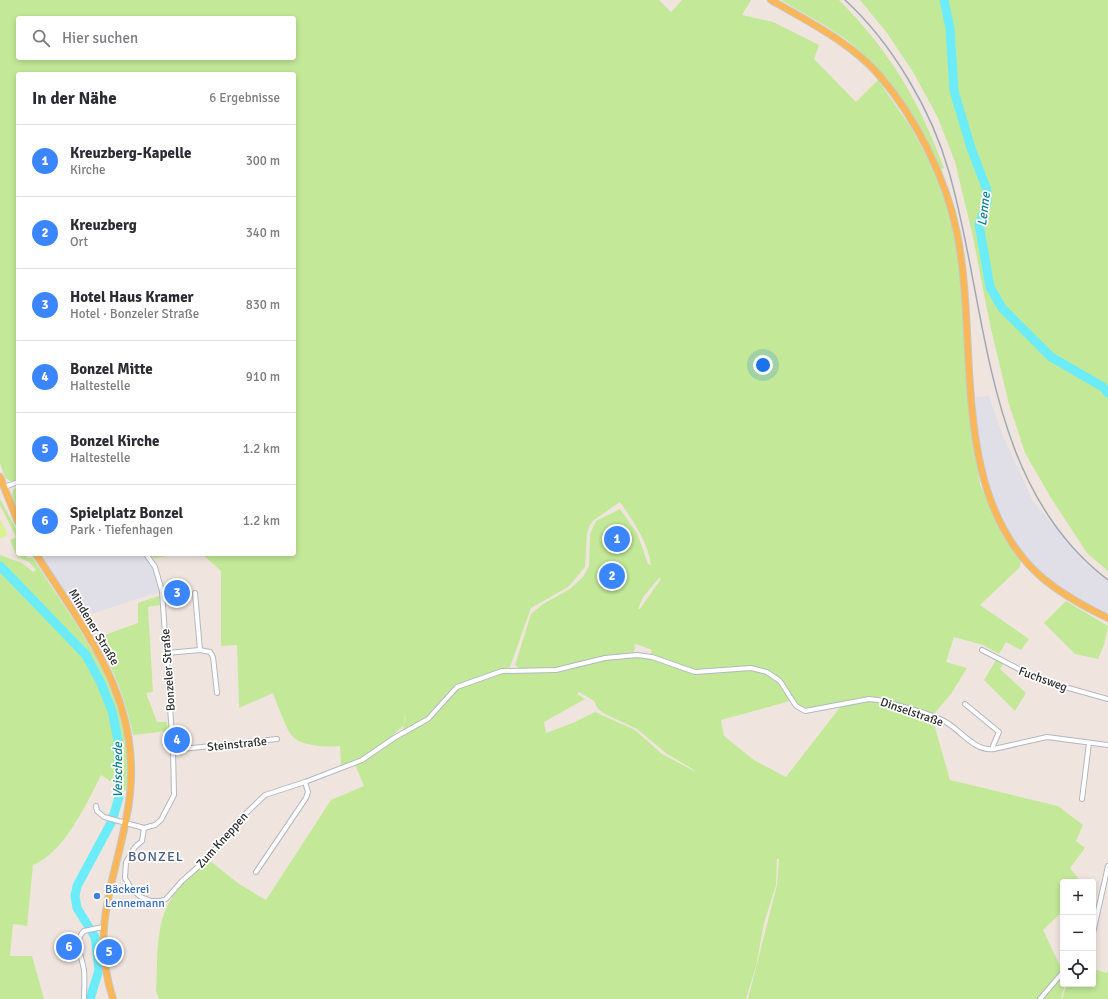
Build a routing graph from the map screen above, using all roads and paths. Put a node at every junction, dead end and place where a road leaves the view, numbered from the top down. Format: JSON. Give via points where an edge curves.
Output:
{"nodes":[{"id":1,"x":771,"y":0,"type":"edge"},
{"id":2,"x":0,"y":476,"type":"edge"},
{"id":3,"x":16,"y":483,"type":"edge"},
{"id":4,"x":4,"y":487,"type":"junction"},
{"id":5,"x":16,"y":517,"type":"edge"},
{"id":6,"x":37,"y":556,"type":"edge"},
{"id":7,"x":148,"y":556,"type":"edge"},
{"id":8,"x":195,"y":593,"type":"dead end"},
{"id":9,"x":1108,"y":618,"type":"edge"},
{"id":10,"x":200,"y":650,"type":"junction"},
{"id":11,"x":982,"y":650,"type":"dead end"},
{"id":12,"x":167,"y":653,"type":"junction"},
{"id":13,"x":217,"y":693,"type":"dead end"},
{"id":14,"x":1108,"y":699,"type":"edge"},
{"id":15,"x":965,"y":704,"type":"dead end"},
{"id":16,"x":277,"y":739,"type":"dead end"},
{"id":17,"x":1089,"y":743,"type":"junction"},
{"id":18,"x":1108,"y":745,"type":"edge"},
{"id":19,"x":994,"y":749,"type":"junction"},
{"id":20,"x":173,"y":750,"type":"junction"},
{"id":21,"x":362,"y":760,"type":"joint"},
{"id":22,"x":305,"y":782,"type":"junction"},
{"id":23,"x":1082,"y":799,"type":"dead end"},
{"id":24,"x":96,"y":806,"type":"dead end"},
{"id":25,"x":126,"y":823,"type":"junction"},
{"id":26,"x":144,"y":828,"type":"junction"},
{"id":27,"x":1108,"y":866,"type":"edge"},
{"id":28,"x":256,"y":872,"type":"dead end"},
{"id":29,"x":1096,"y":920,"type":"edge"},
{"id":30,"x":103,"y":927,"type":"junction"},
{"id":31,"x":1060,"y":975,"type":"edge"},
{"id":32,"x":84,"y":999,"type":"edge"},
{"id":33,"x":113,"y":999,"type":"edge"},
{"id":34,"x":1040,"y":999,"type":"edge"}],
"edges":[{"from":1,"to":9,"type":"main road","via":[[832,36],[869,65],[889,88],[914,127],[940,175],[954,218],[960,249],[975,433],[986,488],[998,519],[1016,549],[1040,576],[1069,598]]},
{"from":2,"to":4,"type":"main road"},
{"from":3,"to":4,"type":"street"},
{"from":4,"to":5,"type":"main road"},
{"from":6,"to":25,"type":"main road","name":"Mindener Straße","via":[[99,653],[119,697],[130,755],[130,793]]},
{"from":7,"to":12,"type":"street","name":"Bonzeler Straße","via":[[155,566],[160,584]]},
{"from":8,"to":10,"type":"street"},
{"from":10,"to":12,"type":"street"},
{"from":10,"to":13,"type":"street","via":[[210,652],[213,657]]},
{"from":11,"to":14,"type":"street","name":"Fuchsweg","via":[[1040,680]]},
{"from":12,"to":20,"type":"street","name":"Bonzeler Straße"},
{"from":15,"to":19,"type":"street","via":[[999,732]]},
{"from":16,"to":20,"type":"street","name":"Steinstraße"},
{"from":17,"to":18,"type":"street","name":"Dinselstraße"},
{"from":17,"to":19,"type":"street","name":"Dinselstraße","via":[[1043,737]]},
{"from":17,"to":23,"type":"street"},
{"from":19,"to":21,"type":"street","name":"Dinselstraße","via":[[980,747],[939,719],[873,699],[805,710],[796,706],[780,681],[758,669],[695,672],[652,657],[626,655],[556,670],[502,670],[462,685],[451,692],[428,719]]},
{"from":20,"to":26,"type":"street","name":"Bonzeler Straße","via":[[175,786],[172,800],[155,826]]},
{"from":21,"to":22,"type":"street","name":"Zum Kneppen"},
{"from":22,"to":26,"type":"street","name":"Zum Kneppen","via":[[270,792],[260,798],[208,858],[182,881],[166,900],[160,902],[141,897],[132,890],[125,878],[126,862],[142,841]]},
{"from":22,"to":28,"type":"street","via":[[308,792],[306,798]]},
{"from":24,"to":25,"type":"street","via":[[100,814]]},
{"from":25,"to":26,"type":"street"},
{"from":25,"to":30,"type":"main road","name":"Mindener Straße","via":[[107,896]]},
{"from":27,"to":29,"type":"street"},
{"from":30,"to":32,"type":"street","via":[[87,930],[81,934],[78,943],[84,970]]},
{"from":30,"to":33,"type":"main road","name":"Mindener Straße","via":[[104,957]]},
{"from":31,"to":34,"type":"street"}]}
